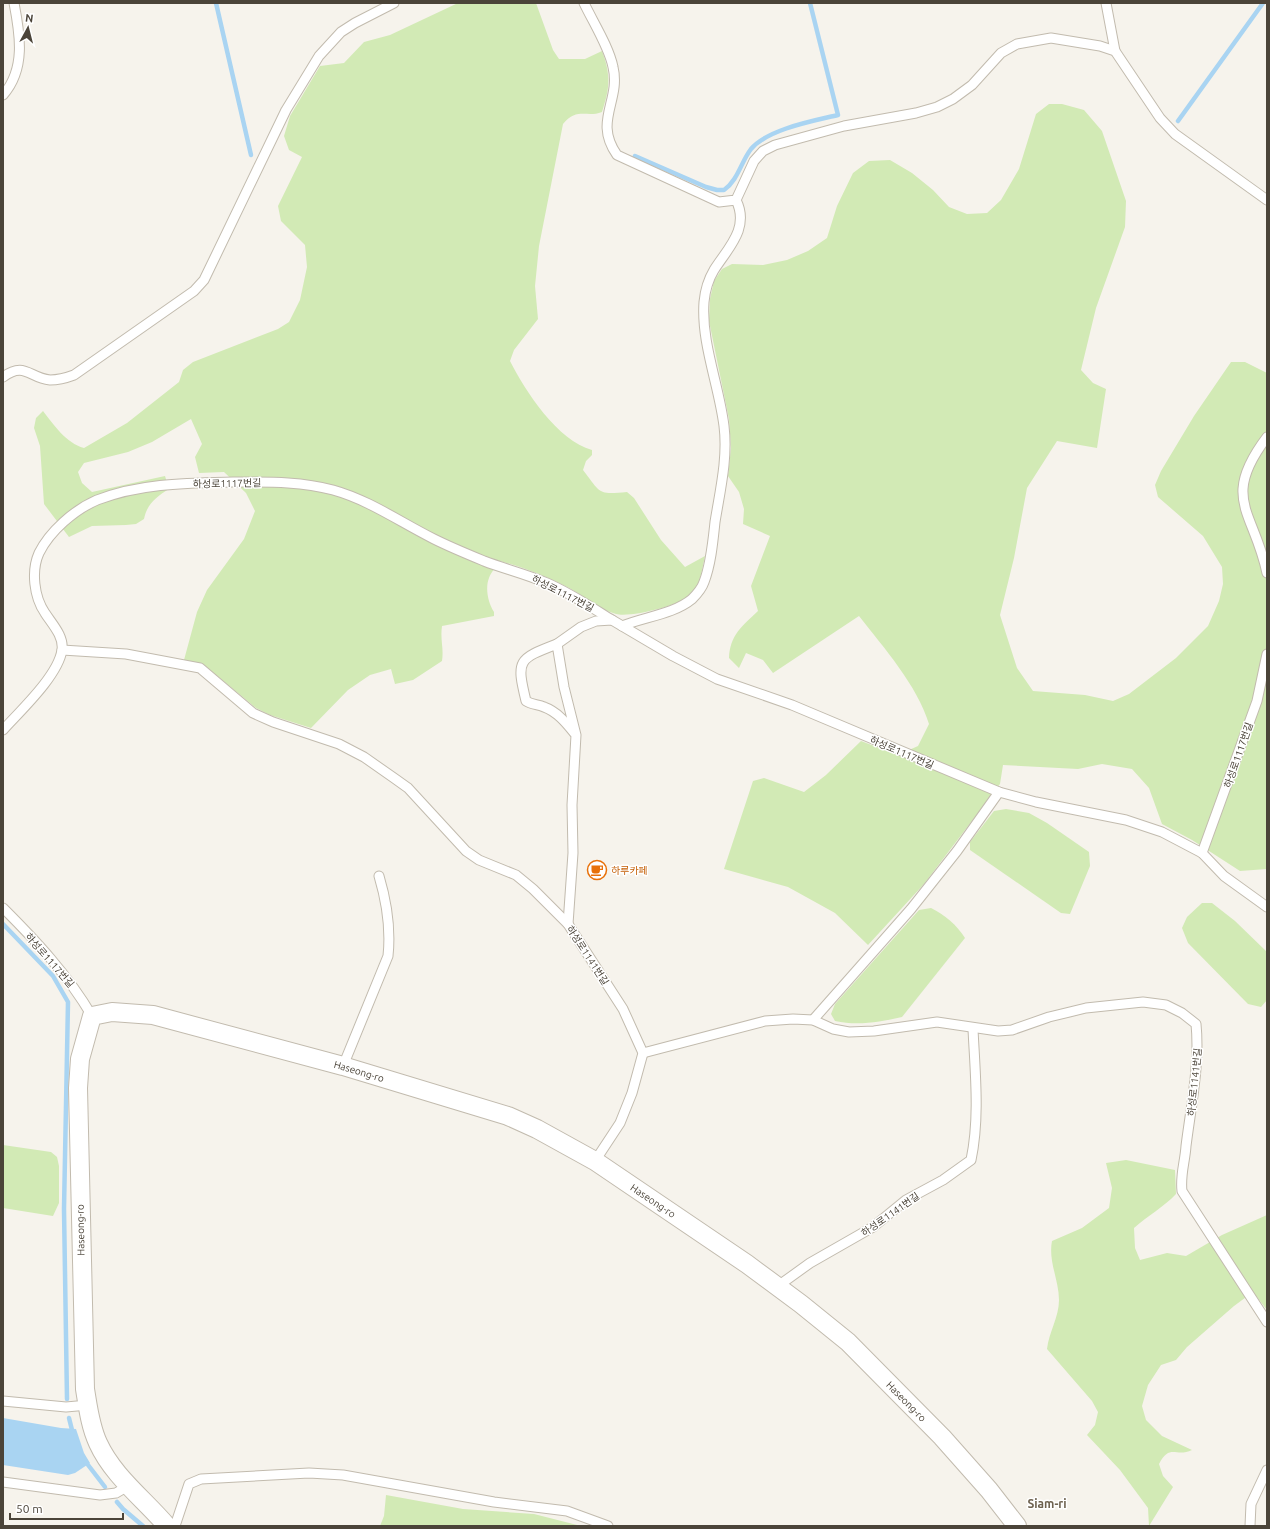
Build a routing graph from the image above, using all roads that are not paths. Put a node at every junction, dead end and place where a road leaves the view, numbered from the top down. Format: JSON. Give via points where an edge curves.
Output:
{"nodes":[{"id":1,"x":14,"y":3,"type":"edge"},
{"id":2,"x":394,"y":3,"type":"edge"},
{"id":3,"x":584,"y":3,"type":"edge"},
{"id":4,"x":1106,"y":3,"type":"edge"},
{"id":5,"x":1115,"y":51,"type":"junction"},
{"id":6,"x":3,"y":95,"type":"edge"},
{"id":7,"x":736,"y":200,"type":"junction"},
{"id":8,"x":1267,"y":200,"type":"edge"},
{"id":9,"x":3,"y":377,"type":"edge"},
{"id":10,"x":1267,"y":437,"type":"edge"},
{"id":11,"x":1267,"y":574,"type":"edge"},
{"id":12,"x":612,"y":620,"type":"junction"},
{"id":13,"x":622,"y":626,"type":"junction"},
{"id":14,"x":556,"y":644,"type":"junction"},
{"id":15,"x":62,"y":650,"type":"junction"},
{"id":16,"x":1267,"y":654,"type":"edge"},
{"id":17,"x":3,"y":730,"type":"edge"},
{"id":18,"x":576,"y":735,"type":"junction"},
{"id":19,"x":999,"y":792,"type":"junction"},
{"id":20,"x":1202,"y":853,"type":"junction"},
{"id":21,"x":379,"y":876,"type":"dead end"},
{"id":22,"x":1267,"y":907,"type":"edge"},
{"id":23,"x":3,"y":908,"type":"edge"},
{"id":24,"x":568,"y":924,"type":"junction"},
{"id":25,"x":92,"y":1016,"type":"junction"},
{"id":26,"x":813,"y":1020,"type":"junction"},
{"id":27,"x":974,"y":1029,"type":"junction"},
{"id":28,"x":643,"y":1053,"type":"junction"},
{"id":29,"x":343,"y":1066,"type":"junction"},
{"id":30,"x":596,"y":1161,"type":"junction"},
{"id":31,"x":778,"y":1286,"type":"junction"},
{"id":32,"x":1267,"y":1322,"type":"edge"},
{"id":33,"x":3,"y":1401,"type":"edge"},
{"id":34,"x":88,"y":1405,"type":"junction"},
{"id":35,"x":1267,"y":1470,"type":"edge"},
{"id":36,"x":3,"y":1482,"type":"edge"},
{"id":37,"x":128,"y":1486,"type":"junction"},
{"id":38,"x":167,"y":1526,"type":"edge"},
{"id":39,"x":175,"y":1526,"type":"edge"},
{"id":40,"x":608,"y":1526,"type":"edge"},
{"id":41,"x":1017,"y":1526,"type":"edge"},
{"id":42,"x":1250,"y":1526,"type":"edge"}],
"edges":[{"from":1,"to":6,"type":"lane","via":[[19,52],[17,73]]},
{"from":2,"to":9,"type":"lane","via":[[341,32],[319,56],[286,110],[207,274],[194,291],[74,375],[49,380],[27,370],[17,369]]},
{"from":3,"to":7,"type":"lane","via":[[613,66],[615,81],[606,135],[617,155],[719,202]]},
{"from":4,"to":5,"type":"lane"},
{"from":5,"to":7,"type":"lane","via":[[1051,38],[1017,44],[1001,53],[972,85],[953,99],[937,106],[803,136],[764,151],[754,161]]},
{"from":5,"to":8,"type":"lane","via":[[1160,118],[1174,134]]},
{"from":7,"to":13,"type":"lane","via":[[741,224],[736,238],[714,270],[704,300],[704,326],[726,444],[712,548],[704,582],[698,592],[682,606]]},
{"from":10,"to":11,"type":"lane","via":[[1253,455],[1246,470],[1242,489],[1243,503]]},
{"from":12,"to":13,"type":"lane","name":"하성로1117번길"},
{"from":12,"to":14,"type":"lane","name":"하성로1117번길","via":[[596,621],[581,627]]},
{"from":12,"to":15,"type":"lane","name":"하성로1117번길","via":[[548,583],[484,561],[433,538],[395,516],[334,490],[286,482],[186,483],[119,493],[95,501],[71,515],[52,534],[39,554],[35,566],[35,584],[44,612],[60,637]]},
{"from":13,"to":19,"type":"lane","name":"하성로1117번길","via":[[717,680],[772,697]]},
{"from":14,"to":18,"type":"lane"},
{"from":14,"to":18,"type":"lane","name":"하성로1117번길","via":[[524,659],[520,669],[522,683],[526,701],[532,705],[544,706],[557,714]]},
{"from":15,"to":17,"type":"lane","via":[[40,690]]},
{"from":15,"to":24,"type":"lane","name":"하성로1141번길","via":[[141,656],[200,668],[253,712],[273,722],[339,744],[364,757],[408,788],[466,851],[479,860],[516,875]]},
{"from":16,"to":20,"type":"lane","name":"하성로1117번길","via":[[1254,708]]},
{"from":18,"to":24,"type":"lane"},
{"from":19,"to":20,"type":"lane","name":"하성로1117번길","via":[[1144,825]]},
{"from":19,"to":26,"type":"lane","via":[[911,909]]},
{"from":20,"to":22,"type":"lane","name":"하성로1117번길","via":[[1224,876]]},
{"from":21,"to":29,"type":"lane","via":[[388,915],[388,956]]},
{"from":23,"to":25,"type":"lane","name":"하성로1117번길","via":[[59,968]]},
{"from":24,"to":28,"type":"lane","name":"하성로1141번길","via":[[623,1009]]},
{"from":25,"to":29,"type":"street","name":"Haseong-ro","via":[[112,1012],[153,1015]]},
{"from":25,"to":34,"type":"street","name":"Haseong-ro","via":[[80,1059],[78,1088],[84,1358]]},
{"from":26,"to":27,"type":"lane","name":"하성로1141번길","via":[[833,1029],[849,1032],[937,1022]]},
{"from":26,"to":28,"type":"lane","name":"하성로1141번길","via":[[765,1021]]},
{"from":27,"to":31,"type":"lane","name":"하성로1141번길","via":[[976,1085],[971,1160],[943,1180],[906,1200],[873,1227],[810,1263]]},
{"from":27,"to":32,"type":"lane","name":"하성로1141번길","via":[[1012,1030],[1086,1008],[1143,1002],[1166,1005],[1196,1024],[1198,1046],[1180,1178],[1182,1191]]},
{"from":28,"to":30,"type":"lane","via":[[623,1118]]},
{"from":29,"to":30,"type":"street","name":"Haseong-ro","via":[[508,1116]]},
{"from":30,"to":31,"type":"street","name":"Haseong-ro"},
{"from":31,"to":41,"type":"street","name":"Haseong-ro","via":[[848,1342],[893,1386],[984,1484]]},
{"from":33,"to":34,"type":"lane","via":[[66,1407]]},
{"from":34,"to":37,"type":"street","name":"Haseong-ro","via":[[98,1444]]},
{"from":35,"to":42,"type":"lane","via":[[1251,1504]]},
{"from":36,"to":37,"type":"lane","via":[[100,1495],[116,1493]]},
{"from":37,"to":38,"type":"street","name":"Haseong-ro"},
{"from":39,"to":40,"type":"lane","via":[[188,1484],[201,1479],[309,1473],[344,1475],[486,1500],[567,1511]]}]}
